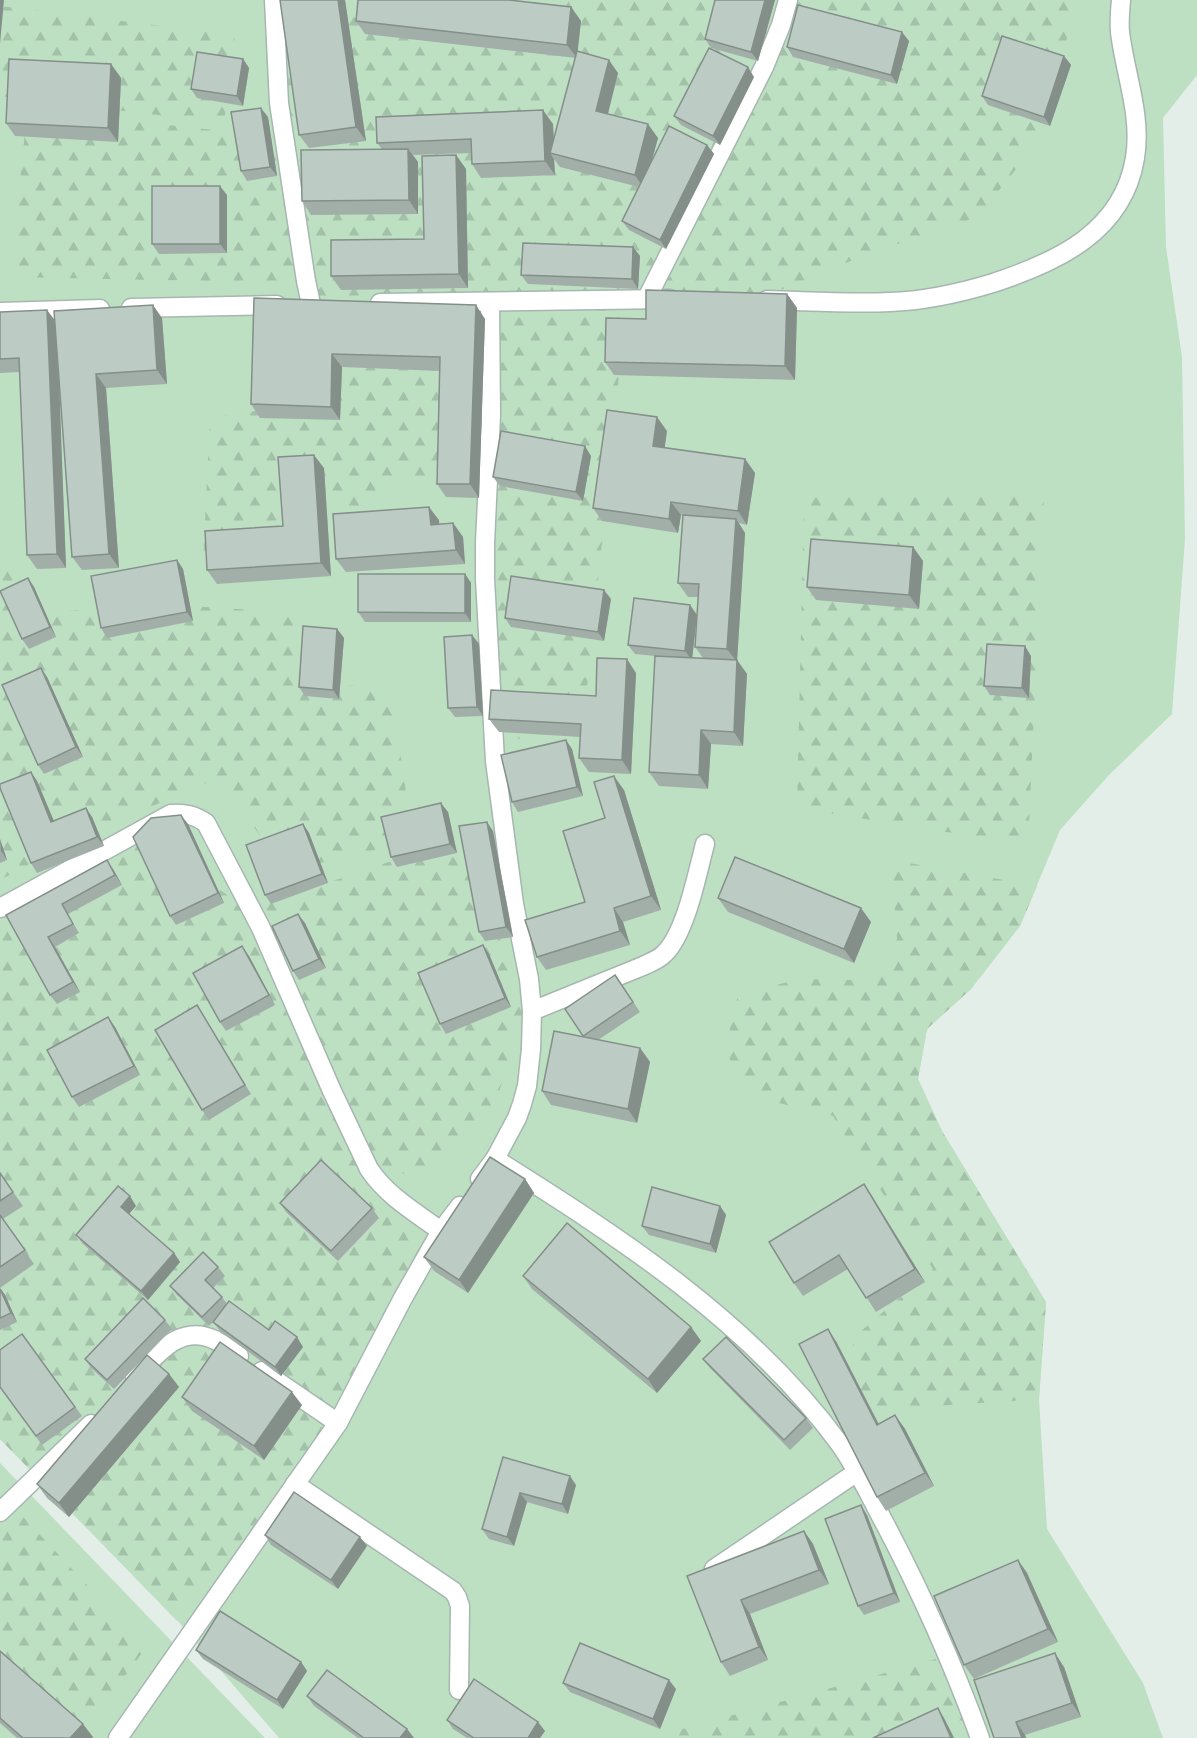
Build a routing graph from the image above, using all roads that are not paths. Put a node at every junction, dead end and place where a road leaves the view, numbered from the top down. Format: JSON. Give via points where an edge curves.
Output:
{"nodes":[{"id":1,"x":274,"y":0,"type":"edge"},
{"id":2,"x":788,"y":0,"type":"edge"},
{"id":3,"x":1121,"y":0,"type":"edge"},
{"id":4,"x":647,"y":298,"type":"junction"},
{"id":5,"x":682,"y":299,"type":"edge"},
{"id":6,"x":751,"y":300,"type":"edge"},
{"id":7,"x":490,"y":302,"type":"junction"},
{"id":8,"x":359,"y":303,"type":"edge"},
{"id":9,"x":0,"y":312,"type":"edge"},
{"id":10,"x":705,"y":844,"type":"dead end"},
{"id":11,"x":0,"y":908,"type":"edge"},
{"id":12,"x":532,"y":1011,"type":"junction"},
{"id":13,"x":495,"y":1159,"type":"junction"},
{"id":14,"x":441,"y":1231,"type":"junction"},
{"id":15,"x":126,"y":1387,"type":"edge"},
{"id":16,"x":104,"y":1411,"type":"edge"},
{"id":17,"x":338,"y":1423,"type":"junction"},
{"id":18,"x":857,"y":1472,"type":"junction"},
{"id":19,"x":295,"y":1484,"type":"junction"},
{"id":20,"x":0,"y":1512,"type":"edge"},
{"id":21,"x":714,"y":1569,"type":"edge"},
{"id":22,"x":459,"y":1690,"type":"dead end"},
{"id":23,"x":118,"y":1738,"type":"edge"},
{"id":24,"x":980,"y":1738,"type":"edge"}],
"edges":[{"from":1,"to":9,"type":"street","via":[[281,114],[306,281],[317,304]]},
{"from":2,"to":4,"type":"street","via":[[765,67]]},
{"from":3,"to":6,"type":"street","via":[[1120,29],[1137,122],[1135,160],[1118,204],[1083,242],[1062,256],[1019,274],[931,298],[891,302]]},
{"from":4,"to":5,"type":"street"},
{"from":4,"to":7,"type":"street"},
{"from":7,"to":8,"type":"street"},
{"from":7,"to":12,"type":"street","via":[[491,415],[484,543],[495,761]]},
{"from":10,"to":12,"type":"street","via":[[682,927],[666,952],[644,966]]},
{"from":11,"to":14,"type":"street","via":[[171,814],[190,814],[206,823],[261,928],[369,1169],[392,1196]]},
{"from":12,"to":13,"type":"street","via":[[524,1095],[517,1118]]},
{"from":13,"to":14,"type":"street"},
{"from":13,"to":18,"type":"street","via":[[584,1214],[703,1302],[761,1353],[806,1401]]},
{"from":14,"to":17,"type":"street"},
{"from":15,"to":17,"type":"street","via":[[177,1338],[202,1336],[214,1339]]},
{"from":16,"to":20,"type":"street"},
{"from":17,"to":19,"type":"street"},
{"from":18,"to":21,"type":"street"},
{"from":18,"to":24,"type":"street","via":[[926,1608]]},
{"from":19,"to":22,"type":"street","via":[[453,1591],[460,1606]]},
{"from":19,"to":23,"type":"street"}]}
